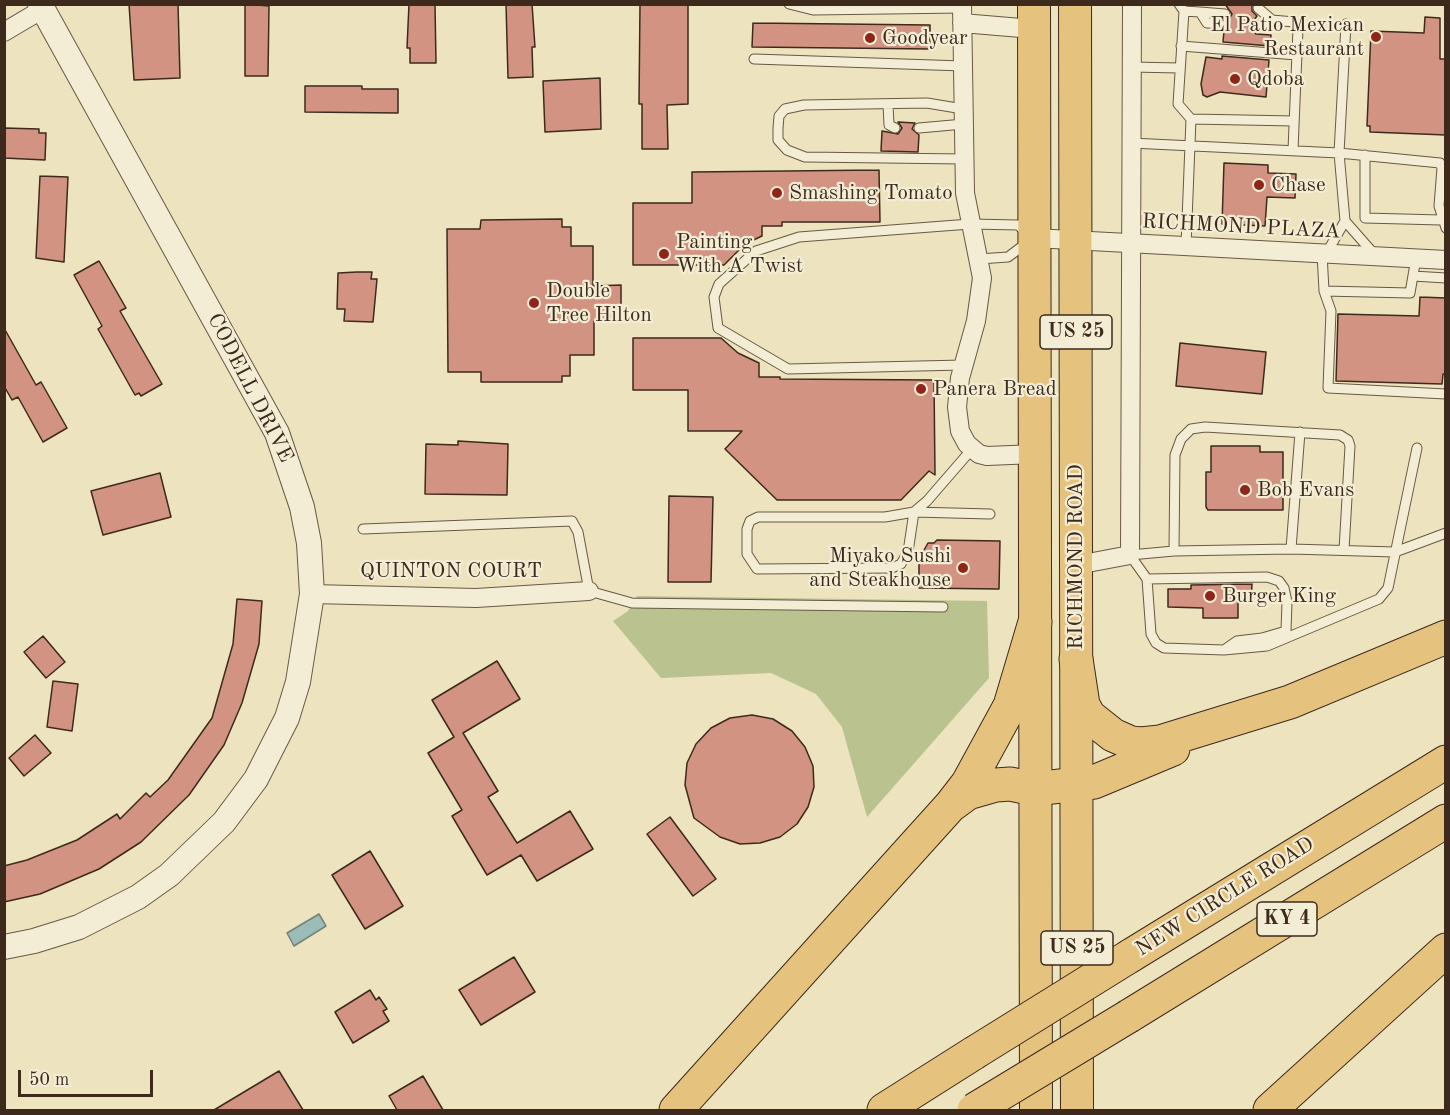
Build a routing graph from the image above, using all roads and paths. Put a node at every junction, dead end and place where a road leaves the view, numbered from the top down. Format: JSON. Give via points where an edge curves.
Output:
{"nodes":[{"id":1,"x":789,"y":4,"type":"edge"},
{"id":2,"x":1075,"y":4,"type":"edge"},
{"id":3,"x":1132,"y":4,"type":"edge"},
{"id":4,"x":42,"y":7,"type":"edge"},
{"id":5,"x":1181,"y":8,"type":"edge"},
{"id":6,"x":1202,"y":8,"type":"edge"},
{"id":7,"x":962,"y":12,"type":"edge"},
{"id":8,"x":1034,"y":17,"type":"edge"},
{"id":9,"x":1224,"y":19,"type":"dead end"},
{"id":10,"x":1272,"y":20,"type":"junction"},
{"id":11,"x":1346,"y":24,"type":"dead end"},
{"id":12,"x":4,"y":32,"type":"edge"},
{"id":13,"x":1181,"y":46,"type":"junction"},
{"id":14,"x":1297,"y":55,"type":"junction"},
{"id":15,"x":754,"y":59,"type":"dead end"},
{"id":16,"x":963,"y":66,"type":"junction"},
{"id":17,"x":1131,"y":67,"type":"junction"},
{"id":18,"x":1180,"y":68,"type":"junction"},
{"id":19,"x":888,"y":104,"type":"junction"},
{"id":20,"x":964,"y":116,"type":"junction"},
{"id":21,"x":1191,"y":119,"type":"junction"},
{"id":22,"x":1294,"y":121,"type":"junction"},
{"id":23,"x":895,"y":128,"type":"dead end"},
{"id":24,"x":919,"y":128,"type":"dead end"},
{"id":25,"x":1131,"y":143,"type":"junction"},
{"id":26,"x":1189,"y":146,"type":"junction"},
{"id":27,"x":1293,"y":150,"type":"junction"},
{"id":28,"x":1339,"y":153,"type":"junction"},
{"id":29,"x":1365,"y":155,"type":"junction"},
{"id":30,"x":964,"y":159,"type":"junction"},
{"id":31,"x":1345,"y":220,"type":"junction"},
{"id":32,"x":970,"y":224,"type":"junction"},
{"id":33,"x":1443,"y":224,"type":"edge"},
{"id":34,"x":1034,"y":238,"type":"junction"},
{"id":35,"x":1075,"y":240,"type":"junction"},
{"id":36,"x":1131,"y":243,"type":"junction"},
{"id":37,"x":1186,"y":246,"type":"junction"},
{"id":38,"x":1324,"y":253,"type":"junction"},
{"id":39,"x":1376,"y":256,"type":"junction"},
{"id":40,"x":979,"y":259,"type":"junction"},
{"id":41,"x":1446,"y":260,"type":"edge"},
{"id":42,"x":1415,"y":267,"type":"junction"},
{"id":43,"x":1446,"y":278,"type":"edge"},
{"id":44,"x":1324,"y":291,"type":"junction"},
{"id":45,"x":963,"y":365,"type":"junction"},
{"id":46,"x":1446,"y":394,"type":"edge"},
{"id":47,"x":1300,"y":432,"type":"junction"},
{"id":48,"x":1417,"y":448,"type":"dead end"},
{"id":49,"x":972,"y":449,"type":"junction"},
{"id":50,"x":1035,"y":454,"type":"junction"},
{"id":51,"x":914,"y":512,"type":"junction"},
{"id":52,"x":990,"y":514,"type":"dead end"},
{"id":53,"x":363,"y":529,"type":"dead end"},
{"id":54,"x":1446,"y":533,"type":"edge"},
{"id":55,"x":1291,"y":549,"type":"junction"},
{"id":56,"x":1344,"y":550,"type":"junction"},
{"id":57,"x":1174,"y":551,"type":"junction"},
{"id":58,"x":1395,"y":552,"type":"junction"},
{"id":59,"x":1130,"y":555,"type":"junction"},
{"id":60,"x":1077,"y":565,"type":"junction"},
{"id":61,"x":1147,"y":579,"type":"junction"},
{"id":62,"x":589,"y":591,"type":"junction"},
{"id":63,"x":312,"y":594,"type":"junction"},
{"id":64,"x":943,"y":607,"type":"dead end"},
{"id":65,"x":1035,"y":622,"type":"junction"},
{"id":66,"x":1446,"y":637,"type":"edge"},
{"id":67,"x":1224,"y":650,"type":"junction"},
{"id":68,"x":1076,"y":659,"type":"junction"},
{"id":69,"x":1269,"y":708,"type":"junction"},
{"id":70,"x":1446,"y":762,"type":"edge"},
{"id":71,"x":1076,"y":786,"type":"junction"},
{"id":72,"x":1035,"y":789,"type":"junction"},
{"id":73,"x":951,"y":805,"type":"junction"},
{"id":74,"x":1446,"y":821,"type":"edge"},
{"id":75,"x":4,"y":947,"type":"edge"},
{"id":76,"x":1446,"y":950,"type":"edge"},
{"id":77,"x":676,"y":1110,"type":"edge"},
{"id":78,"x":884,"y":1110,"type":"edge"},
{"id":79,"x":974,"y":1110,"type":"edge"},
{"id":80,"x":1036,"y":1110,"type":"edge"},
{"id":81,"x":1077,"y":1110,"type":"edge"},
{"id":82,"x":1270,"y":1110,"type":"edge"}],
"edges":[{"from":1,"to":7,"type":"lane","via":[[813,10]]},
{"from":2,"to":35,"type":"highway","name":"RICHMOND ROAD","number":"US 25"},
{"from":3,"to":17,"type":"street"},
{"from":4,"to":12,"type":"street"},
{"from":4,"to":63,"type":"street","name":"CODELL DRIVE","via":[[277,433],[302,507]]},
{"from":5,"to":6,"type":"lane"},
{"from":5,"to":13,"type":"lane"},
{"from":6,"to":9,"type":"lane","via":[[1207,23]]},
{"from":7,"to":8,"type":"street"},
{"from":7,"to":16,"type":"street"},
{"from":8,"to":34,"type":"highway","name":"RICHMOND ROAD","number":"US 25"},
{"from":10,"to":10,"type":"lane","via":[[1257,18]]},
{"from":10,"to":14,"type":"lane","via":[[1294,22],[1298,29]]},
{"from":11,"to":28,"type":"lane"},
{"from":13,"to":14,"type":"lane"},
{"from":13,"to":18,"type":"lane"},
{"from":14,"to":22,"type":"lane"},
{"from":15,"to":16,"type":"lane"},
{"from":16,"to":20,"type":"street"},
{"from":17,"to":18,"type":"lane"},
{"from":17,"to":25,"type":"street"},
{"from":18,"to":21,"type":"lane","via":[[1178,104]]},
{"from":19,"to":20,"type":"lane","via":[[927,103]]},
{"from":19,"to":23,"type":"lane","via":[[889,125]]},
{"from":19,"to":30,"type":"lane","via":[[804,105],[785,109],[779,116],[778,140],[787,150],[805,157]]},
{"from":20,"to":24,"type":"lane"},
{"from":20,"to":30,"type":"street"},
{"from":21,"to":22,"type":"lane"},
{"from":21,"to":26,"type":"lane"},
{"from":22,"to":27,"type":"lane"},
{"from":25,"to":26,"type":"lane"},
{"from":25,"to":36,"type":"street"},
{"from":26,"to":27,"type":"lane"},
{"from":26,"to":37,"type":"lane"},
{"from":27,"to":28,"type":"lane"},
{"from":28,"to":29,"type":"lane"},
{"from":28,"to":31,"type":"lane"},
{"from":29,"to":33,"type":"lane","via":[[1440,163],[1439,206]]},
{"from":29,"to":33,"type":"lane","via":[[1365,218]]},
{"from":30,"to":32,"type":"street"},
{"from":31,"to":38,"type":"lane"},
{"from":31,"to":39,"type":"lane"},
{"from":32,"to":34,"type":"lane","via":[[1018,225]]},
{"from":32,"to":40,"type":"street"},
{"from":32,"to":45,"type":"lane","via":[[799,237],[756,251],[719,284],[714,297],[718,328],[788,369]]},
{"from":34,"to":35,"type":"street","name":"RICHMOND PLAZA"},
{"from":34,"to":40,"type":"lane","via":[[1008,257]]},
{"from":34,"to":50,"type":"highway","name":"RICHMOND ROAD","number":"US 25"},
{"from":35,"to":36,"type":"street","name":"RICHMOND PLAZA"},
{"from":35,"to":60,"type":"highway","name":"RICHMOND ROAD","number":"US 25"},
{"from":36,"to":37,"type":"street","name":"RICHMOND PLAZA"},
{"from":36,"to":59,"type":"street"},
{"from":37,"to":38,"type":"street","name":"RICHMOND PLAZA"},
{"from":38,"to":39,"type":"street","name":"RICHMOND PLAZA"},
{"from":38,"to":44,"type":"lane"},
{"from":39,"to":42,"type":"street","name":"RICHMOND PLAZA"},
{"from":40,"to":45,"type":"street","via":[[981,291]]},
{"from":41,"to":42,"type":"street","name":"RICHMOND PLAZA"},
{"from":42,"to":43,"type":"lane"},
{"from":42,"to":44,"type":"lane","via":[[1410,293]]},
{"from":44,"to":46,"type":"lane","via":[[1331,311],[1328,388]]},
{"from":45,"to":49,"type":"street","via":[[957,407],[963,439]]},
{"from":47,"to":55,"type":"lane"},
{"from":47,"to":56,"type":"lane","via":[[1340,435],[1348,440]]},
{"from":47,"to":57,"type":"lane","via":[[1191,429],[1181,439],[1175,455]]},
{"from":48,"to":58,"type":"lane"},
{"from":49,"to":50,"type":"street","via":[[987,456]]},
{"from":49,"to":51,"type":"lane"},
{"from":50,"to":65,"type":"highway","name":"RICHMOND ROAD","number":"US 25"},
{"from":51,"to":51,"type":"lane","via":[[885,517],[758,517],[750,521],[747,529],[747,554],[757,569],[892,568],[901,564],[908,552]]},
{"from":51,"to":52,"type":"lane"},
{"from":53,"to":62,"type":"lane","via":[[572,521],[578,532]]},
{"from":54,"to":58,"type":"lane"},
{"from":55,"to":56,"type":"lane"},
{"from":55,"to":57,"type":"lane"},
{"from":56,"to":58,"type":"lane"},
{"from":57,"to":59,"type":"lane"},
{"from":58,"to":67,"type":"lane","via":[[1388,588],[1379,599],[1267,646]]},
{"from":59,"to":60,"type":"street"},
{"from":59,"to":61,"type":"lane"},
{"from":60,"to":68,"type":"highway","name":"RICHMOND ROAD","number":"US 25"},
{"from":61,"to":67,"type":"lane","via":[[1150,634],[1156,643],[1164,648]]},
{"from":61,"to":67,"type":"lane","via":[[1267,577],[1279,581],[1287,602],[1286,631],[1237,641]]},
{"from":62,"to":63,"type":"street","name":"QUINTON COURT","via":[[476,598]]},
{"from":62,"to":64,"type":"lane","via":[[632,603]]},
{"from":63,"to":75,"type":"street","name":"CODELL DRIVE","via":[[298,682],[287,718],[256,779],[224,822],[169,875],[138,897],[79,927]]},
{"from":65,"to":72,"type":"highway","name":"RICHMOND ROAD","number":"US 25"},
{"from":65,"to":73,"type":"highway","via":[[1010,706],[983,758]]},
{"from":66,"to":69,"type":"highway"},
{"from":68,"to":69,"type":"highway","via":[[1083,705],[1089,716],[1131,743],[1160,742]]},
{"from":68,"to":71,"type":"highway","name":"RICHMOND ROAD","number":"US 25"},
{"from":69,"to":71,"type":"highway","via":[[1094,782]]},
{"from":70,"to":78,"type":"highway","name":"NEW CIRCLE ROAD","number":"KY 4","bridge":true},
{"from":71,"to":72,"type":"highway"},
{"from":71,"to":81,"type":"highway","name":"RICHMOND ROAD","number":"US 25"},
{"from":72,"to":73,"type":"highway","via":[[996,785],[968,793]]},
{"from":72,"to":80,"type":"highway","name":"RICHMOND ROAD","number":"US 25"},
{"from":73,"to":77,"type":"highway"},
{"from":74,"to":79,"type":"highway","number":"KY 4","bridge":true},
{"from":76,"to":82,"type":"highway"}]}
